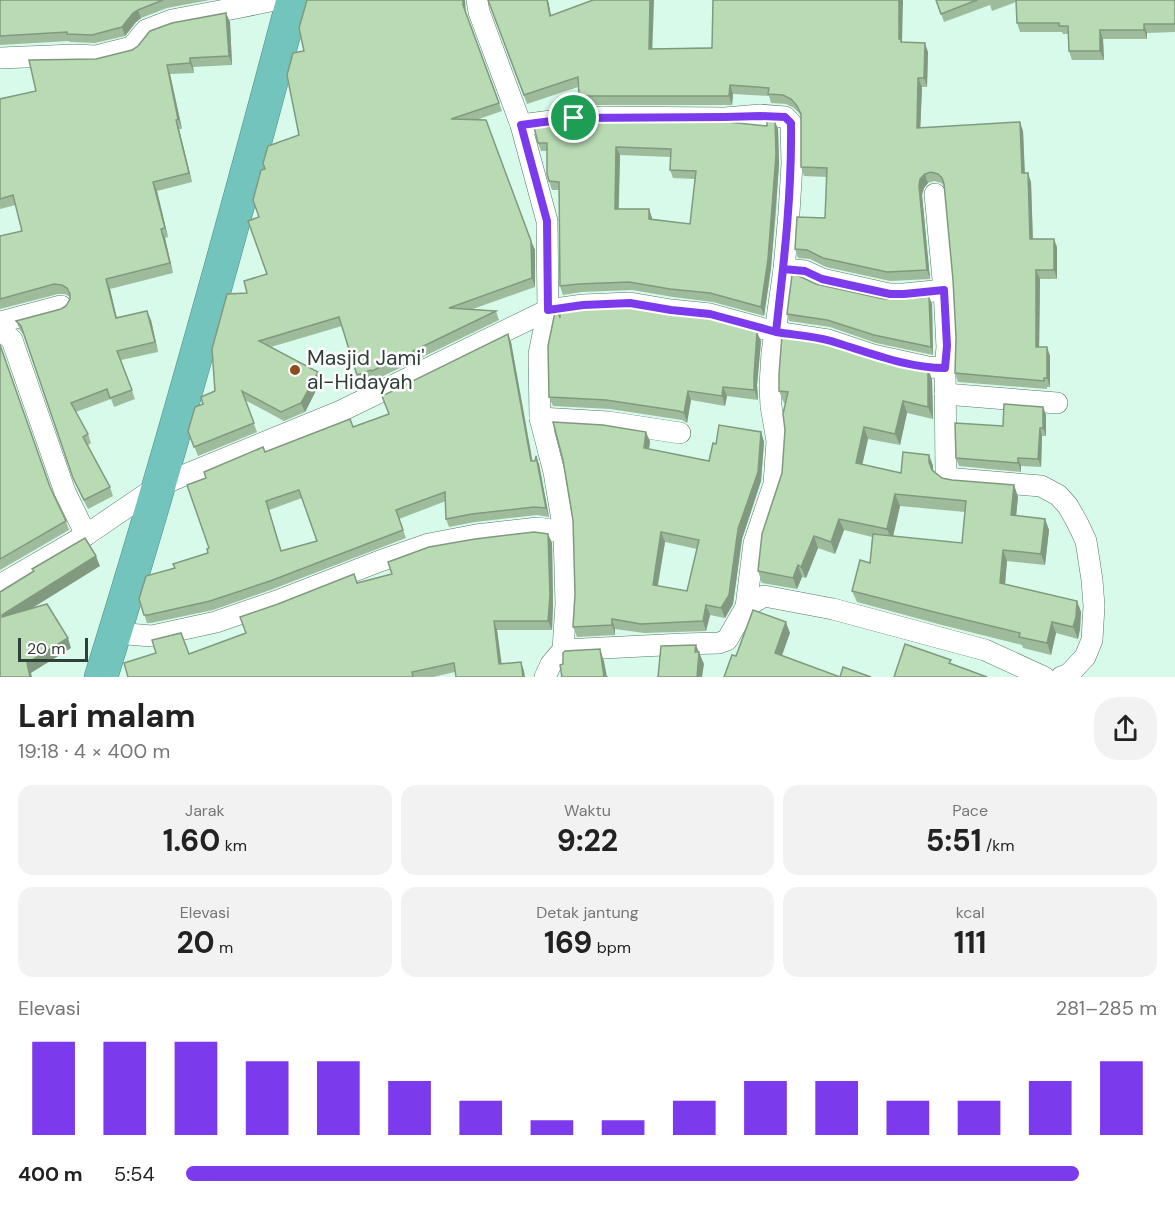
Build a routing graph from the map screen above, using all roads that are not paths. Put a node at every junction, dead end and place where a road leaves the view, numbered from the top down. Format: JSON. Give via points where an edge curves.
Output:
{"nodes":[{"id":1,"x":275,"y":0,"type":"edge"},
{"id":2,"x":293,"y":0,"type":"edge"},
{"id":3,"x":477,"y":0,"type":"edge"},
{"id":4,"x":0,"y":58,"type":"edge"},
{"id":5,"x":521,"y":125,"type":"junction"},
{"id":6,"x":935,"y":194,"type":"dead end"},
{"id":7,"x":783,"y":269,"type":"junction"},
{"id":8,"x":944,"y":290,"type":"junction"},
{"id":9,"x":61,"y":306,"type":"edge"},
{"id":10,"x":548,"y":310,"type":"junction"},
{"id":11,"x":0,"y":321,"type":"edge"},
{"id":12,"x":0,"y":332,"type":"edge"},
{"id":13,"x":776,"y":332,"type":"junction"},
{"id":14,"x":945,"y":368,"type":"junction"},
{"id":15,"x":945,"y":394,"type":"junction"},
{"id":16,"x":1057,"y":403,"type":"dead end"},
{"id":17,"x":540,"y":418,"type":"junction"},
{"id":18,"x":680,"y":433,"type":"dead end"},
{"id":19,"x":158,"y":486,"type":"junction"},
{"id":20,"x":564,"y":532,"type":"junction"},
{"id":21,"x":86,"y":535,"type":"junction"},
{"id":22,"x":0,"y":585,"type":"edge"},
{"id":23,"x":746,"y":607,"type":"junction"},
{"id":24,"x":115,"y":633,"type":"junction"},
{"id":25,"x":563,"y":650,"type":"junction"},
{"id":26,"x":102,"y":677,"type":"edge"},
{"id":27,"x":545,"y":677,"type":"edge"},
{"id":28,"x":1044,"y":677,"type":"edge"},
{"id":29,"x":1061,"y":677,"type":"edge"}],
"edges":[{"from":1,"to":4,"type":"street","via":[[172,20],[146,30],[132,47],[96,56]]},
{"from":2,"to":19,"type":"highway"},
{"from":3,"to":5,"type":"street"},
{"from":5,"to":7,"type":"street","via":[[602,117],[785,117],[791,123],[792,164]]},
{"from":5,"to":10,"type":"street","via":[[547,221]]},
{"from":6,"to":8,"type":"street"},
{"from":7,"to":8,"type":"street","via":[[805,271],[822,279],[890,294]]},
{"from":7,"to":13,"type":"street"},
{"from":8,"to":14,"type":"street"},
{"from":9,"to":11,"type":"street"},
{"from":10,"to":13,"type":"street","via":[[630,303],[710,314]]},
{"from":10,"to":17,"type":"street","via":[[539,354]]},
{"from":10,"to":19,"type":"street","via":[[341,411]]},
{"from":12,"to":21,"type":"street","via":[[12,340],[66,492]]},
{"from":13,"to":14,"type":"street","via":[[828,340],[873,355]]},
{"from":13,"to":23,"type":"street","via":[[770,386],[777,441],[774,484],[754,543]]},
{"from":14,"to":15,"type":"street"},
{"from":15,"to":16,"type":"street"},
{"from":15,"to":29,"type":"street","via":[[945,473],[957,479],[1041,486],[1068,506],[1086,541],[1094,606],[1092,640],[1085,657]]},
{"from":17,"to":18,"type":"street","via":[[608,422]]},
{"from":17,"to":20,"type":"street"},
{"from":19,"to":21,"type":"street"},
{"from":19,"to":24,"type":"highway"},
{"from":20,"to":24,"type":"street","via":[[538,528],[429,544],[216,622],[152,636]]},
{"from":20,"to":25,"type":"street"},
{"from":21,"to":22,"type":"street"},
{"from":23,"to":25,"type":"street","via":[[727,640],[719,644]]},
{"from":23,"to":28,"type":"street","via":[[764,596],[833,609],[985,650]]},
{"from":24,"to":26,"type":"highway"},
{"from":25,"to":27,"type":"street"}]}
